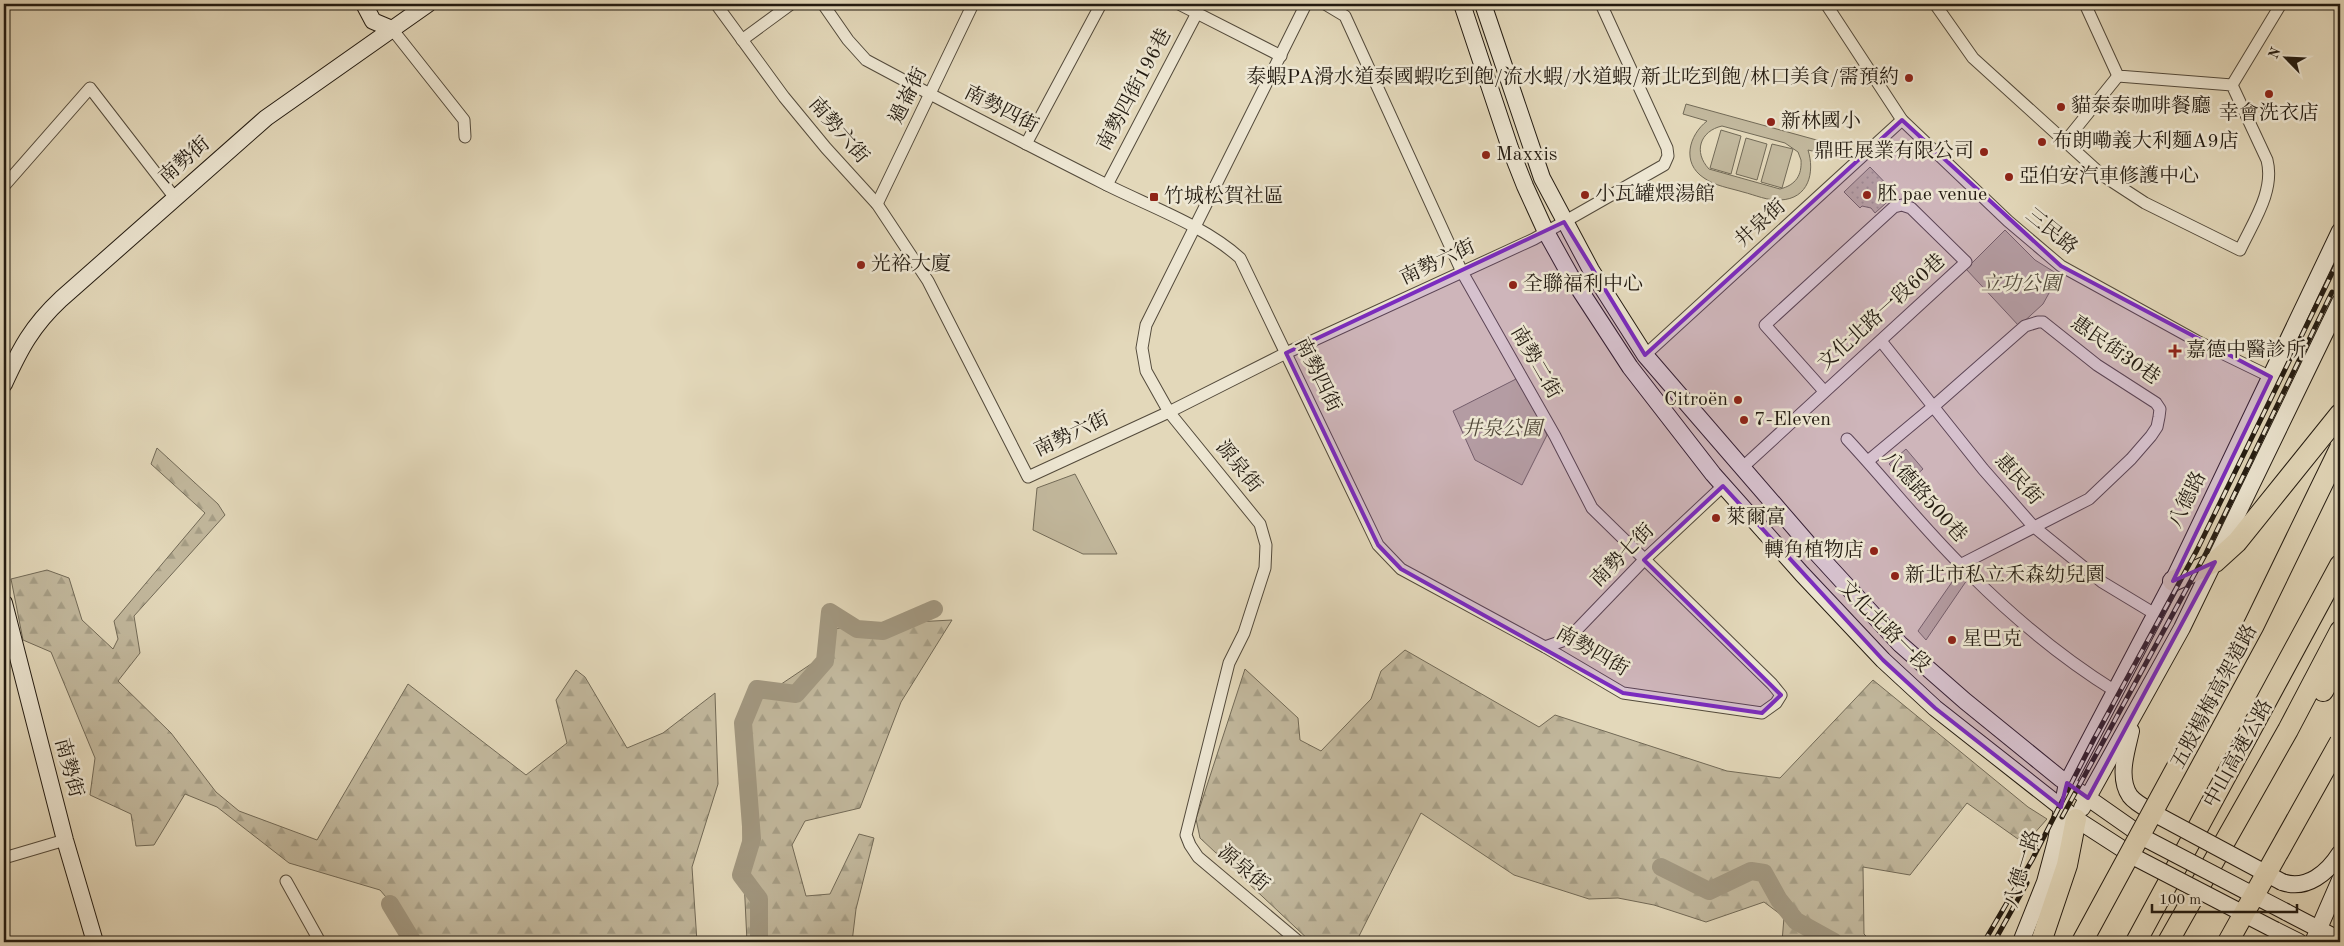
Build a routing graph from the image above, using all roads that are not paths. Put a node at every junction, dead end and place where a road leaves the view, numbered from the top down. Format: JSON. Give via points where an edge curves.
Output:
{"nodes":[{"id":1,"x":364,"y":4,"type":"edge"},
{"id":2,"x":428,"y":4,"type":"edge"},
{"id":3,"x":716,"y":4,"type":"edge"},
{"id":4,"x":791,"y":4,"type":"edge"},
{"id":5,"x":822,"y":4,"type":"edge"},
{"id":6,"x":973,"y":4,"type":"edge"},
{"id":7,"x":1101,"y":4,"type":"edge"},
{"id":8,"x":1179,"y":4,"type":"edge"},
{"id":9,"x":1306,"y":4,"type":"edge"},
{"id":10,"x":1325,"y":4,"type":"edge"},
{"id":11,"x":1462,"y":4,"type":"edge"},
{"id":12,"x":1483,"y":4,"type":"edge"},
{"id":13,"x":1601,"y":4,"type":"edge"},
{"id":14,"x":1826,"y":4,"type":"edge"},
{"id":15,"x":1935,"y":4,"type":"edge"},
{"id":16,"x":2085,"y":4,"type":"edge"},
{"id":17,"x":2281,"y":4,"type":"edge"},
{"id":18,"x":1197,"y":13,"type":"junction"},
{"id":19,"x":392,"y":29,"type":"junction"},
{"id":20,"x":742,"y":40,"type":"junction"},
{"id":21,"x":1281,"y":56,"type":"junction"},
{"id":22,"x":2118,"y":76,"type":"junction"},
{"id":23,"x":2232,"y":85,"type":"junction"},
{"id":24,"x":931,"y":95,"type":"junction"},
{"id":25,"x":1902,"y":120,"type":"junction"},
{"id":26,"x":465,"y":137,"type":"dead end"},
{"id":27,"x":2064,"y":143,"type":"junction"},
{"id":28,"x":1026,"y":144,"type":"junction"},
{"id":29,"x":1107,"y":185,"type":"junction"},
{"id":30,"x":4,"y":186,"type":"edge"},
{"id":31,"x":175,"y":198,"type":"junction"},
{"id":32,"x":877,"y":204,"type":"junction"},
{"id":33,"x":1564,"y":222,"type":"junction"},
{"id":34,"x":1194,"y":228,"type":"junction"},
{"id":35,"x":1546,"y":232,"type":"junction"},
{"id":36,"x":2340,"y":232,"type":"edge"},
{"id":37,"x":1462,"y":272,"type":"junction"},
{"id":38,"x":2340,"y":302,"type":"edge"},
{"id":39,"x":1881,"y":341,"type":"junction"},
{"id":40,"x":1286,"y":353,"type":"junction"},
{"id":41,"x":1645,"y":355,"type":"junction"},
{"id":42,"x":8,"y":365,"type":"edge"},
{"id":43,"x":2271,"y":377,"type":"junction"},
{"id":44,"x":4,"y":384,"type":"edge"},
{"id":45,"x":1824,"y":391,"type":"junction"},
{"id":46,"x":1934,"y":406,"type":"junction"},
{"id":47,"x":1169,"y":412,"type":"junction"},
{"id":48,"x":2340,"y":414,"type":"edge"},
{"id":49,"x":1847,"y":439,"type":"dead end"},
{"id":50,"x":2340,"y":448,"type":"edge"},
{"id":51,"x":1868,"y":462,"type":"junction"},
{"id":52,"x":1744,"y":466,"type":"junction"},
{"id":53,"x":1723,"y":486,"type":"junction"},
{"id":54,"x":2034,"y":526,"type":"junction"},
{"id":55,"x":2340,"y":553,"type":"edge"},
{"id":56,"x":1644,"y":560,"type":"junction"},
{"id":57,"x":2214,"y":562,"type":"junction"},
{"id":58,"x":1960,"y":565,"type":"junction"},
{"id":59,"x":2340,"y":565,"type":"edge"},
{"id":60,"x":2173,"y":580,"type":"junction"},
{"id":61,"x":4,"y":603,"type":"edge"},
{"id":62,"x":2155,"y":614,"type":"junction"},
{"id":63,"x":2340,"y":631,"type":"edge"},
{"id":64,"x":10,"y":638,"type":"edge"},
{"id":65,"x":1545,"y":647,"type":"junction"},
{"id":66,"x":2340,"y":662,"type":"edge"},
{"id":67,"x":2279,"y":681,"type":"junction"},
{"id":68,"x":2115,"y":692,"type":"junction"},
{"id":69,"x":1781,"y":695,"type":"joint"},
{"id":70,"x":2136,"y":709,"type":"junction"},
{"id":71,"x":2340,"y":742,"type":"edge"},
{"id":72,"x":2264,"y":773,"type":"junction"},
{"id":73,"x":2067,"y":783,"type":"junction"},
{"id":74,"x":2088,"y":798,"type":"junction"},
{"id":75,"x":2069,"y":813,"type":"junction"},
{"id":76,"x":65,"y":840,"type":"junction"},
{"id":77,"x":2340,"y":852,"type":"edge"},
{"id":78,"x":4,"y":858,"type":"edge"},
{"id":79,"x":2340,"y":880,"type":"edge"},
{"id":80,"x":286,"y":881,"type":"dead end"},
{"id":81,"x":2316,"y":936,"type":"edge"},
{"id":82,"x":2340,"y":940,"type":"edge"},
{"id":83,"x":95,"y":942,"type":"edge"},
{"id":84,"x":320,"y":942,"type":"edge"},
{"id":85,"x":1299,"y":942,"type":"edge"},
{"id":86,"x":2021,"y":942,"type":"edge"},
{"id":87,"x":2041,"y":942,"type":"edge"},
{"id":88,"x":2082,"y":942,"type":"edge"},
{"id":89,"x":2136,"y":942,"type":"edge"},
{"id":90,"x":2168,"y":942,"type":"edge"},
{"id":91,"x":2228,"y":942,"type":"edge"},
{"id":92,"x":2299,"y":942,"type":"edge"}],
"edges":[{"from":1,"to":19,"type":"street","via":[[373,21]]},
{"from":2,"to":19,"type":"street","name":"南勢街"},
{"from":3,"to":20,"type":"street","name":"南勢六街"},
{"from":4,"to":20,"type":"street"},
{"from":5,"to":24,"type":"street","name":"南勢四街","via":[[866,60]]},
{"from":6,"to":24,"type":"street","name":"過崙街"},
{"from":7,"to":28,"type":"street"},
{"from":8,"to":18,"type":"street"},
{"from":9,"to":21,"type":"street","name":"源泉街"},
{"from":10,"to":37,"type":"street","name":"南勢二街","via":[[1345,16]]},
{"from":11,"to":35,"type":"street","name":"文化北路一段","via":[[1510,148]]},
{"from":12,"to":33,"type":"street","name":"文化北路一段","via":[[1542,178]]},
{"from":13,"to":33,"type":"street","name":"南勢六街","via":[[1668,156],[1657,171]]},
{"from":14,"to":25,"type":"street","name":"三民路"},
{"from":15,"to":27,"type":"street","via":[[1973,58]]},
{"from":16,"to":22,"type":"street"},
{"from":17,"to":23,"type":"street"},
{"from":18,"to":21,"type":"street"},
{"from":18,"to":29,"type":"street","name":"南勢四街196巷"},
{"from":19,"to":26,"type":"street","via":[[464,120]]},
{"from":19,"to":31,"type":"street","name":"南勢街","via":[[266,118]]},
{"from":20,"to":32,"type":"street","name":"南勢六街","via":[[784,97]]},
{"from":21,"to":34,"type":"street","name":"源泉街"},
{"from":22,"to":23,"type":"street"},
{"from":22,"to":27,"type":"street"},
{"from":23,"to":27,"type":"street","via":[[2270,172],[2264,200],[2240,250],[2145,203],[2102,175]]},
{"from":24,"to":28,"type":"street","name":"南勢四街"},
{"from":24,"to":32,"type":"street","name":"過崙街"},
{"from":25,"to":41,"type":"street","name":"井泉街"},
{"from":25,"to":43,"type":"street","name":"三民路","via":[[2008,221],[2061,266],[2197,341]]},
{"from":28,"to":29,"type":"street","name":"南勢四街"},
{"from":29,"to":34,"type":"street","name":"南勢四街"},
{"from":30,"to":31,"type":"street","via":[[90,88]]},
{"from":31,"to":42,"type":"street","name":"南勢街","via":[[40,318]]},
{"from":32,"to":47,"type":"street","name":"南勢六街","via":[[928,281],[1028,477]]},
{"from":33,"to":35,"type":"street","name":"南勢六街"},
{"from":33,"to":41,"type":"street","name":"文化北路一段"},
{"from":34,"to":40,"type":"street","name":"南勢四街","via":[[1227,246],[1240,258]]},
{"from":34,"to":47,"type":"street","name":"源泉街","via":[[1146,325],[1142,348],[1146,372]]},
{"from":35,"to":37,"type":"street","name":"南勢六街"},
{"from":35,"to":53,"type":"street","name":"文化北路一段","via":[[1630,367]]},
{"from":36,"to":43,"type":"street","name":"八德路"},
{"from":37,"to":40,"type":"street","name":"南勢六街"},
{"from":37,"to":56,"type":"street","name":"南勢二街","via":[[1592,508]]},
{"from":38,"to":57,"type":"street"},
{"from":39,"to":45,"type":"street","name":"文化北路一段60巷"},
{"from":39,"to":45,"type":"street","name":"文化北路一段60巷","via":[[1966,262],[1917,212],[1902,205],[1894,207],[1765,324]]},
{"from":39,"to":46,"type":"street","name":"惠民街"},
{"from":40,"to":47,"type":"street","name":"南勢六街"},
{"from":40,"to":65,"type":"street","name":"南勢四街","via":[[1378,545],[1402,569]]},
{"from":41,"to":52,"type":"street","name":"文化北路一段"},
{"from":42,"to":44,"type":"street","name":"南勢街"},
{"from":43,"to":60,"type":"street","name":"八德路"},
{"from":45,"to":52,"type":"street","name":"文化北路一段60巷"},
{"from":46,"to":51,"type":"street","name":"惠民街30巷"},
{"from":46,"to":54,"type":"street","name":"惠民街","via":[[1983,469]]},
{"from":46,"to":54,"type":"street","name":"惠民街30巷","via":[[2025,326],[2038,322],[2043,322],[2097,365],[2156,403],[2160,409],[2157,427],[2131,459],[2089,498]]},
{"from":47,"to":85,"type":"street","name":"源泉街","via":[[1260,524],[1266,545],[1265,568],[1244,633],[1229,663],[1186,835],[1198,856]]},
{"from":48,"to":57,"type":"highway","via":[[2237,542]]},
{"from":49,"to":51,"type":"street","name":"八德路500巷"},
{"from":50,"to":88,"type":"highway","name":"五股楊梅高架道路","bridge":true,"via":[[2254,625]]},
{"from":51,"to":58,"type":"street","name":"八德路500巷"},
{"from":52,"to":53,"type":"street"},
{"from":52,"to":73,"type":"street","name":"文化北路一段","via":[[1900,644]]},
{"from":53,"to":56,"type":"street","name":"南勢七街"},
{"from":53,"to":75,"type":"street","name":"文化北路一段","via":[[1883,660],[1935,708]]},
{"from":54,"to":58,"type":"street","name":"惠民街30巷"},
{"from":54,"to":62,"type":"street","name":"惠民街","via":[[2102,582]]},
{"from":55,"to":67,"type":"highway"},
{"from":56,"to":65,"type":"street","name":"南勢七街","via":[[1568,639]]},
{"from":56,"to":69,"type":"street","name":"南勢二街"},
{"from":57,"to":60,"type":"highway"},
{"from":57,"to":70,"type":"street","via":[[2182,628]]},
{"from":58,"to":68,"type":"street","name":"八德路500巷","via":[[2022,623]]},
{"from":59,"to":67,"type":"highway","name":"中山高速公路"},
{"from":60,"to":62,"type":"street","name":"八德路"},
{"from":61,"to":64,"type":"street","name":"南勢街"},
{"from":62,"to":68,"type":"street","name":"八德路"},
{"from":63,"to":72,"type":"highway","name":"中山高速公路"},
{"from":64,"to":76,"type":"street","name":"南勢街"},
{"from":65,"to":69,"type":"street","name":"南勢四街","via":[[1623,693],[1762,713],[1776,704]]},
{"from":66,"to":72,"type":"highway","via":[[2290,749]]},
{"from":67,"to":89,"type":"highway","name":"中山高速公路"},
{"from":68,"to":73,"type":"street","name":"八德路"},
{"from":70,"to":74,"type":"street"},
{"from":70,"to":77,"type":"street","bridge":true,"via":[[2123,764],[2130,796],[2159,816],[2282,882],[2303,884],[2318,878]]},
{"from":71,"to":91,"type":"highway","bridge":true},
{"from":72,"to":90,"type":"highway","name":"中山高速公路"},
{"from":73,"to":74,"type":"street","name":"文化北路一段"},
{"from":73,"to":75,"type":"street","name":"八德一路"},
{"from":74,"to":75,"type":"street"},
{"from":74,"to":81,"type":"street","name":"文化北路一段","bridge":true,"via":[[2148,840],[2286,912]]},
{"from":75,"to":86,"type":"street","name":"八德一路","via":[[2056,841],[2046,882]]},
{"from":75,"to":87,"type":"highway","via":[[2067,865]]},
{"from":75,"to":92,"type":"street","name":"文化北路一段","bridge":true,"via":[[2138,859]]},
{"from":76,"to":78,"type":"street"},
{"from":76,"to":83,"type":"street","name":"南勢街"},
{"from":79,"to":81,"type":"street"},
{"from":80,"to":84,"type":"street"},
{"from":81,"to":82,"type":"street","name":"文化北路一段"}]}
